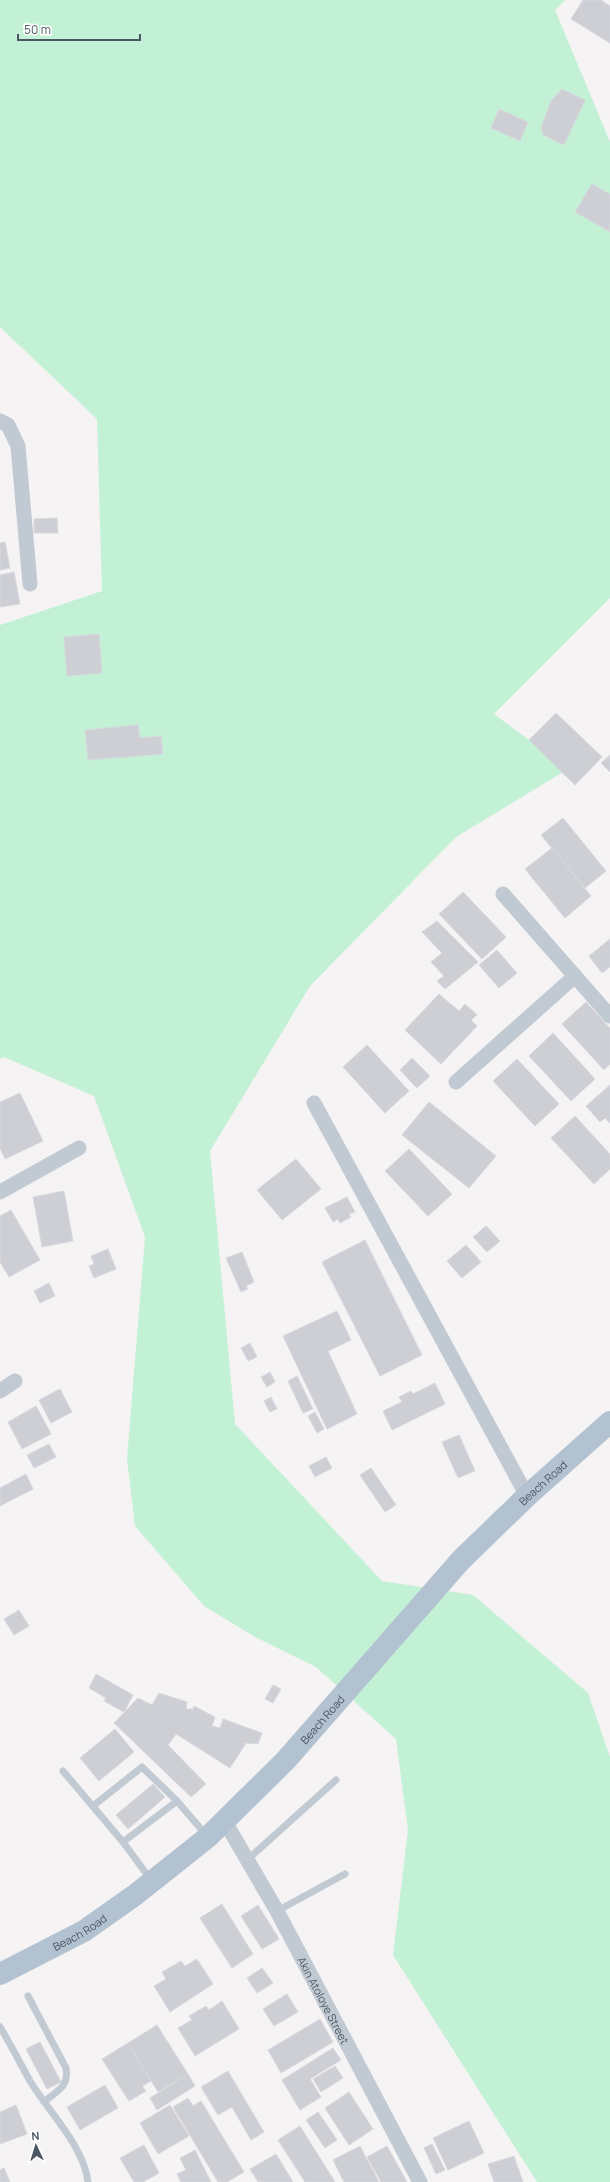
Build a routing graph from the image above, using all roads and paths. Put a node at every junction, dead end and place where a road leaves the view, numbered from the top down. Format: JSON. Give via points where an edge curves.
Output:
{"nodes":[{"id":1,"x":0,"y":421,"type":"edge"},
{"id":2,"x":30,"y":584,"type":"dead end"},
{"id":3,"x":503,"y":894,"type":"dead end"},
{"id":4,"x":575,"y":976,"type":"junction"},
{"id":5,"x":610,"y":1016,"type":"edge"},
{"id":6,"x":456,"y":1082,"type":"dead end"},
{"id":7,"x":314,"y":1103,"type":"dead end"},
{"id":8,"x":79,"y":1148,"type":"dead end"},
{"id":9,"x":0,"y":1192,"type":"edge"},
{"id":10,"x":15,"y":1381,"type":"dead end"},
{"id":11,"x":0,"y":1391,"type":"edge"},
{"id":12,"x":610,"y":1422,"type":"edge"},
{"id":13,"x":526,"y":1496,"type":"junction"},
{"id":14,"x":63,"y":1771,"type":"dead end"},
{"id":15,"x":336,"y":1780,"type":"dead end"},
{"id":16,"x":177,"y":1801,"type":"junction"},
{"id":17,"x":93,"y":1806,"type":"junction"},
{"id":18,"x":224,"y":1820,"type":"junction"},
{"id":19,"x":208,"y":1837,"type":"junction"},
{"id":20,"x":123,"y":1842,"type":"junction"},
{"id":21,"x":247,"y":1861,"type":"junction"},
{"id":22,"x":345,"y":1874,"type":"dead end"},
{"id":23,"x":152,"y":1882,"type":"junction"},
{"id":24,"x":277,"y":1911,"type":"junction"},
{"id":25,"x":0,"y":1974,"type":"edge"},
{"id":26,"x":28,"y":1996,"type":"dead end"},
{"id":27,"x":0,"y":2027,"type":"edge"},
{"id":28,"x":44,"y":2102,"type":"junction"},
{"id":29,"x":88,"y":2182,"type":"edge"},
{"id":30,"x":420,"y":2182,"type":"edge"}],
"edges":[{"from":1,"to":2,"type":"street","via":[[8,425],[18,446]]},
{"from":3,"to":4,"type":"street"},
{"from":4,"to":5,"type":"street"},
{"from":4,"to":6,"type":"street"},
{"from":7,"to":13,"type":"street"},
{"from":8,"to":9,"type":"street"},
{"from":10,"to":11,"type":"street"},
{"from":12,"to":13,"type":"main road","name":"Beach Road"},
{"from":13,"to":18,"type":"main road","name":"Beach Road","via":[[460,1560],[286,1760]]},
{"from":14,"to":17,"type":"lane"},
{"from":15,"to":21,"type":"lane"},
{"from":16,"to":17,"type":"lane","via":[[142,1767]]},
{"from":16,"to":19,"type":"lane"},
{"from":16,"to":20,"type":"lane"},
{"from":17,"to":20,"type":"lane"},
{"from":18,"to":19,"type":"main road","name":"Beach Road"},
{"from":18,"to":21,"type":"street","name":"Akin Atoloye Street"},
{"from":19,"to":23,"type":"main road","name":"Beach Road"},
{"from":20,"to":23,"type":"lane"},
{"from":21,"to":24,"type":"street","name":"Akin Atoloye Street"},
{"from":22,"to":24,"type":"lane"},
{"from":23,"to":25,"type":"main road","name":"Beach Road","via":[[84,1931]]},
{"from":24,"to":30,"type":"street","name":"Akin Atoloye Street"},
{"from":26,"to":28,"type":"lane","via":[[66,2068],[68,2078],[65,2084]]},
{"from":27,"to":28,"type":"lane"},
{"from":28,"to":29,"type":"lane","via":[[73,2144],[85,2168]]}]}
